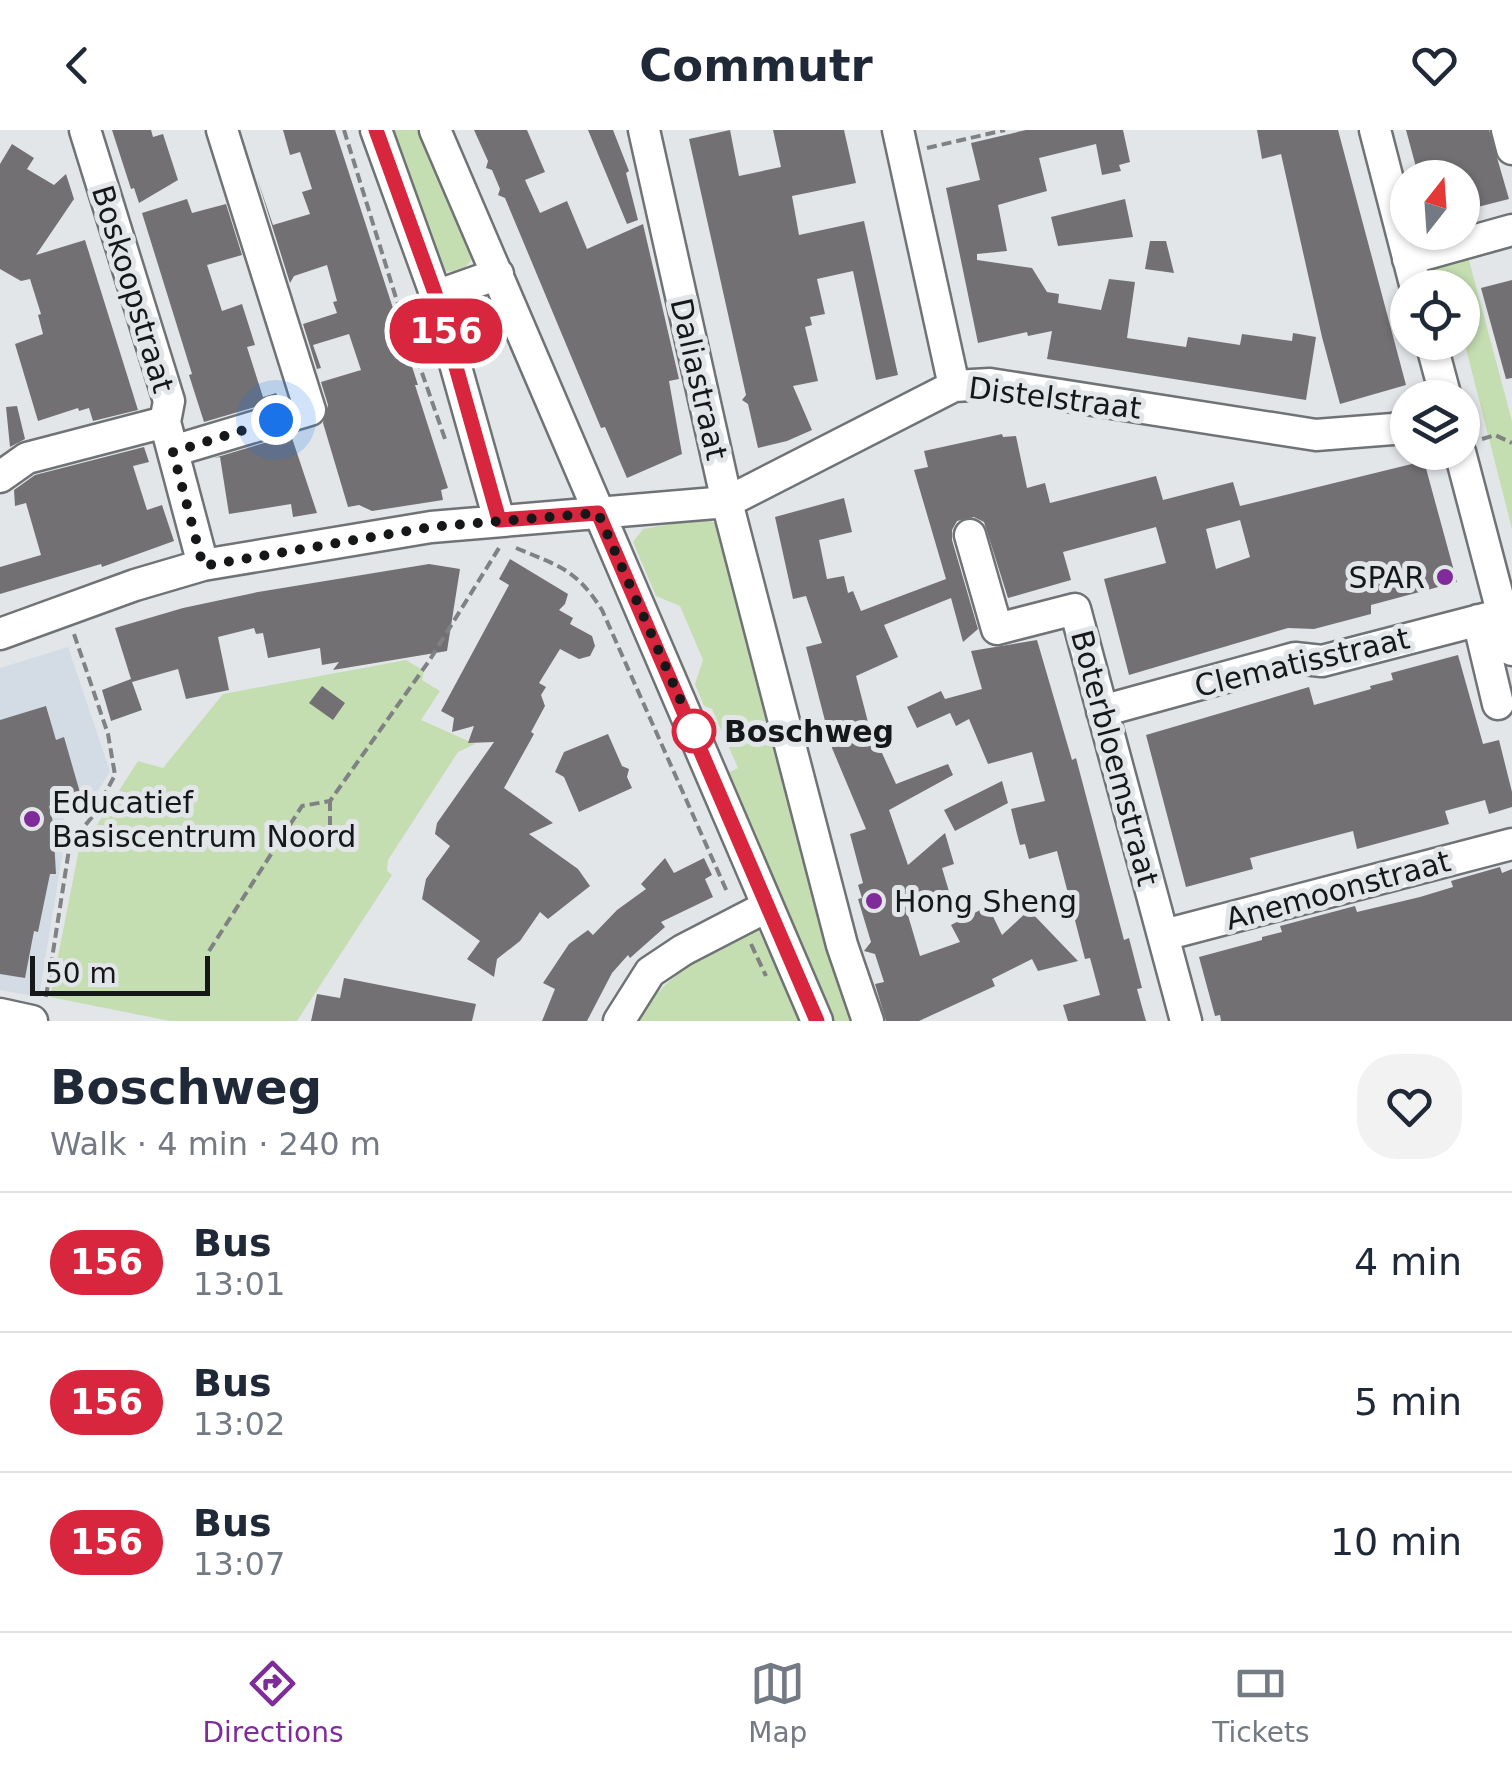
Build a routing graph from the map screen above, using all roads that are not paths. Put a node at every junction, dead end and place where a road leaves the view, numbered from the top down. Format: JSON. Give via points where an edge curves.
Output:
{"nodes":[{"id":1,"x":85,"y":130,"type":"edge"},
{"id":2,"x":222,"y":130,"type":"edge"},
{"id":3,"x":376,"y":130,"type":"edge"},
{"id":4,"x":435,"y":130,"type":"edge"},
{"id":5,"x":644,"y":130,"type":"edge"},
{"id":6,"x":1374,"y":130,"type":"edge"},
{"id":7,"x":1507,"y":130,"type":"edge"},
{"id":8,"x":900,"y":142,"type":"edge"},
{"id":9,"x":1512,"y":149,"type":"edge"},
{"id":10,"x":1512,"y":230,"type":"edge"},
{"id":11,"x":1411,"y":270,"type":"edge"},
{"id":12,"x":1419,"y":270,"type":"edge"},
{"id":13,"x":498,"y":274,"type":"junction"},
{"id":14,"x":436,"y":296,"type":"junction"},
{"id":15,"x":954,"y":386,"type":"junction"},
{"id":16,"x":165,"y":422,"type":"junction"},
{"id":17,"x":1390,"y":429,"type":"edge"},
{"id":18,"x":173,"y":452,"type":"junction"},
{"id":19,"x":1472,"y":470,"type":"edge"},
{"id":20,"x":0,"y":477,"type":"edge"},
{"id":21,"x":727,"y":502,"type":"junction"},
{"id":22,"x":598,"y":513,"type":"junction"},
{"id":23,"x":499,"y":520,"type":"junction"},
{"id":24,"x":970,"y":535,"type":"dead end"},
{"id":25,"x":203,"y":566,"type":"junction"},
{"id":26,"x":1490,"y":617,"type":"junction"},
{"id":27,"x":0,"y":634,"type":"edge"},
{"id":28,"x":1512,"y":650,"type":"edge"},
{"id":29,"x":1498,"y":704,"type":"dead end"},
{"id":30,"x":1102,"y":711,"type":"junction"},
{"id":31,"x":1512,"y":844,"type":"edge"},
{"id":32,"x":753,"y":914,"type":"junction"},
{"id":33,"x":1164,"y":936,"type":"junction"},
{"id":34,"x":38,"y":1011,"type":"edge"},
{"id":35,"x":0,"y":1014,"type":"edge"},
{"id":36,"x":619,"y":1021,"type":"edge"},
{"id":37,"x":817,"y":1021,"type":"edge"},
{"id":38,"x":868,"y":1021,"type":"edge"},
{"id":39,"x":1186,"y":1021,"type":"edge"}],
"edges":[{"from":1,"to":16,"type":"street","name":"Boskoopstraat","via":[[169,401]]},
{"from":2,"to":18,"type":"street","via":[[310,410]]},
{"from":3,"to":14,"type":"street"},
{"from":4,"to":13,"type":"street"},
{"from":5,"to":21,"type":"street","name":"Daliastraat"},
{"from":6,"to":11,"type":"street"},
{"from":7,"to":9,"type":"street"},
{"from":8,"to":15,"type":"street"},
{"from":10,"to":12,"type":"street"},
{"from":13,"to":14,"type":"street"},
{"from":13,"to":22,"type":"street"},
{"from":14,"to":23,"type":"street"},
{"from":15,"to":17,"type":"street","name":"Distelstraat","via":[[990,384],[1316,434]]},
{"from":15,"to":21,"type":"street","name":"Distelstraat"},
{"from":16,"to":18,"type":"street","name":"Boskoopstraat"},
{"from":16,"to":20,"type":"street","via":[[26,458]]},
{"from":18,"to":25,"type":"street","name":"Boskoopstraat"},
{"from":19,"to":26,"type":"street"},
{"from":21,"to":22,"type":"street","name":"Daliastraat"},
{"from":21,"to":38,"type":"street","via":[[842,945]]},
{"from":22,"to":23,"type":"street"},
{"from":22,"to":32,"type":"street","via":[[722,797]]},
{"from":23,"to":25,"type":"street"},
{"from":24,"to":30,"type":"street","name":"Boterbloemstraat","via":[[997,629],[1075,609]]},
{"from":25,"to":27,"type":"street"},
{"from":26,"to":28,"type":"street"},
{"from":26,"to":29,"type":"street"},
{"from":26,"to":30,"type":"street","name":"Clematisstraat","via":[[1322,661],[1294,658]]},
{"from":30,"to":33,"type":"street","name":"Boterbloemstraat"},
{"from":31,"to":33,"type":"street","name":"Anemoonstraat"},
{"from":32,"to":36,"type":"street","via":[[650,972]]},
{"from":32,"to":37,"type":"street"},
{"from":33,"to":39,"type":"street","name":"Boterbloemstraat"},
{"from":34,"to":35,"type":"street"}]}
